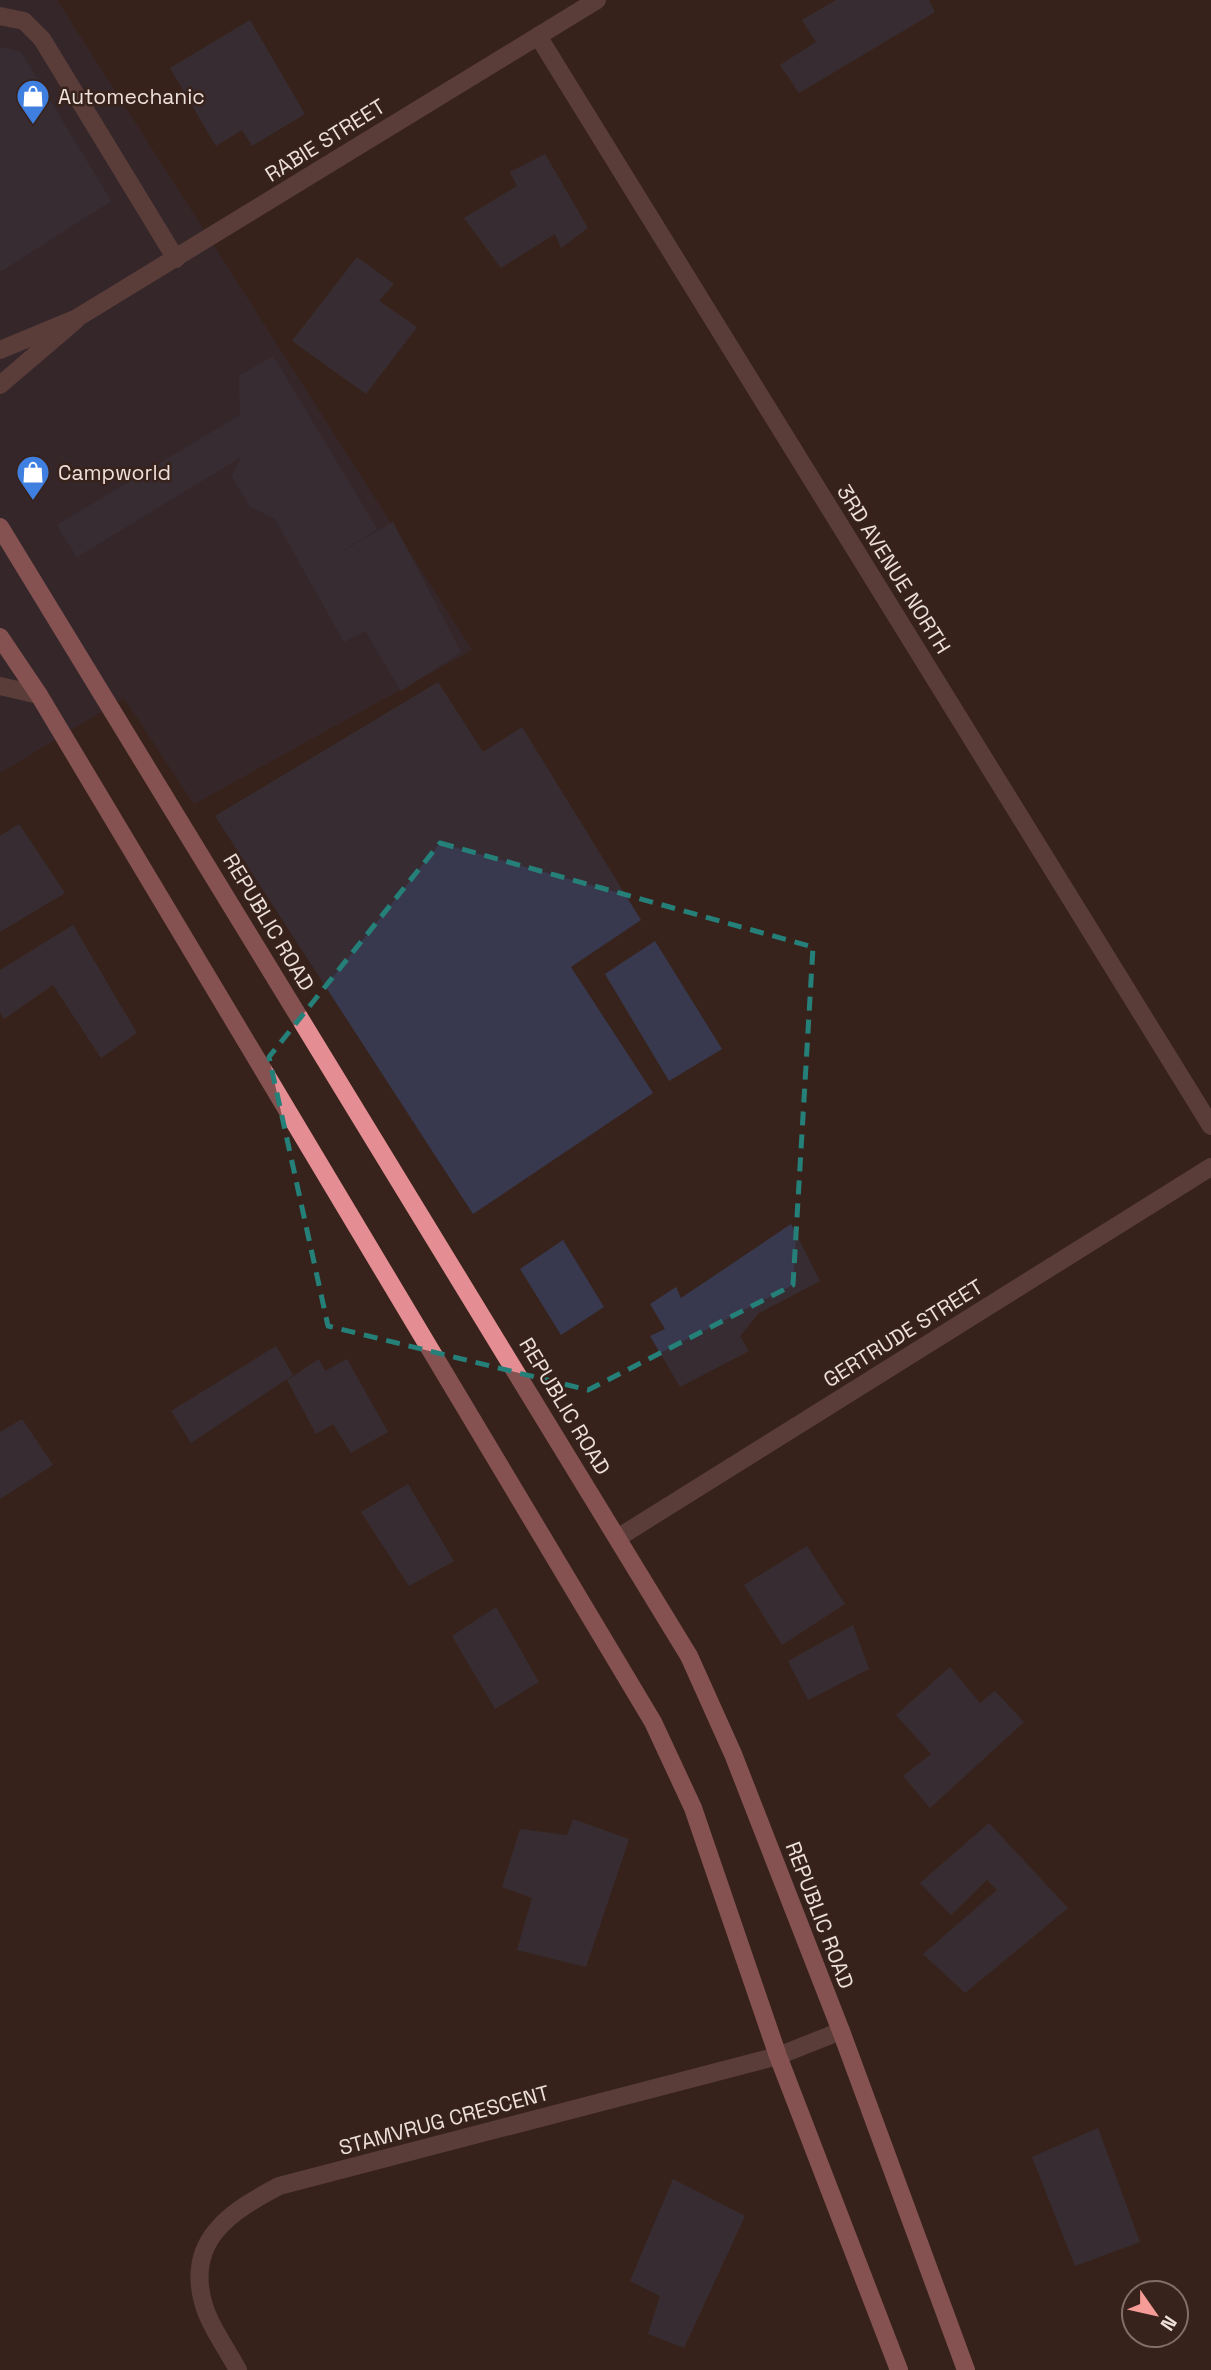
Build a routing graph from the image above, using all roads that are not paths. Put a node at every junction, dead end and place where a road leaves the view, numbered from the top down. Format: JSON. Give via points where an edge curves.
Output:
{"nodes":[{"id":1,"x":597,"y":0,"type":"edge"},
{"id":2,"x":0,"y":16,"type":"edge"},
{"id":3,"x":538,"y":36,"type":"junction"},
{"id":4,"x":176,"y":259,"type":"junction"},
{"id":5,"x":77,"y":318,"type":"junction"},
{"id":6,"x":0,"y":350,"type":"edge"},
{"id":7,"x":0,"y":385,"type":"edge"},
{"id":8,"x":0,"y":527,"type":"edge"},
{"id":9,"x":0,"y":637,"type":"edge"},
{"id":10,"x":0,"y":687,"type":"edge"},
{"id":11,"x":39,"y":695,"type":"junction"},
{"id":12,"x":1211,"y":1126,"type":"edge"},
{"id":13,"x":1211,"y":1167,"type":"edge"},
{"id":14,"x":619,"y":1537,"type":"junction"},
{"id":15,"x":841,"y":2031,"type":"junction"},
{"id":16,"x":778,"y":2056,"type":"junction"},
{"id":17,"x":238,"y":2370,"type":"edge"},
{"id":18,"x":899,"y":2370,"type":"edge"},
{"id":19,"x":966,"y":2370,"type":"edge"}],
"edges":[{"from":1,"to":3,"type":"street","name":"RABIE STREET"},
{"from":2,"to":4,"type":"street","via":[[24,21],[42,39]]},
{"from":3,"to":4,"type":"street","name":"RABIE STREET"},
{"from":3,"to":12,"type":"street","name":"3RD AVENUE NORTH"},
{"from":4,"to":5,"type":"street","name":"RABIE STREET"},
{"from":5,"to":6,"type":"street","name":"RABIE STREET"},
{"from":5,"to":7,"type":"street","name":"RABIE STREET"},
{"from":8,"to":14,"type":"main road","name":"REPUBLIC ROAD"},
{"from":9,"to":11,"type":"main road"},
{"from":10,"to":11,"type":"street"},
{"from":11,"to":16,"type":"main road","via":[[653,1722],[693,1808]]},
{"from":13,"to":14,"type":"street","name":"GERTRUDE STREET"},
{"from":14,"to":15,"type":"main road","name":"REPUBLIC ROAD","via":[[709,1695]]},
{"from":15,"to":16,"type":"street","name":"STAMVRUG CRESCENT"},
{"from":15,"to":19,"type":"main road","name":"REPUBLIC ROAD"},
{"from":16,"to":17,"type":"street","name":"STAMVRUG CRESCENT","via":[[279,2186],[237,2209],[204,2250],[200,2274],[203,2303]]},
{"from":16,"to":18,"type":"main road"}]}
